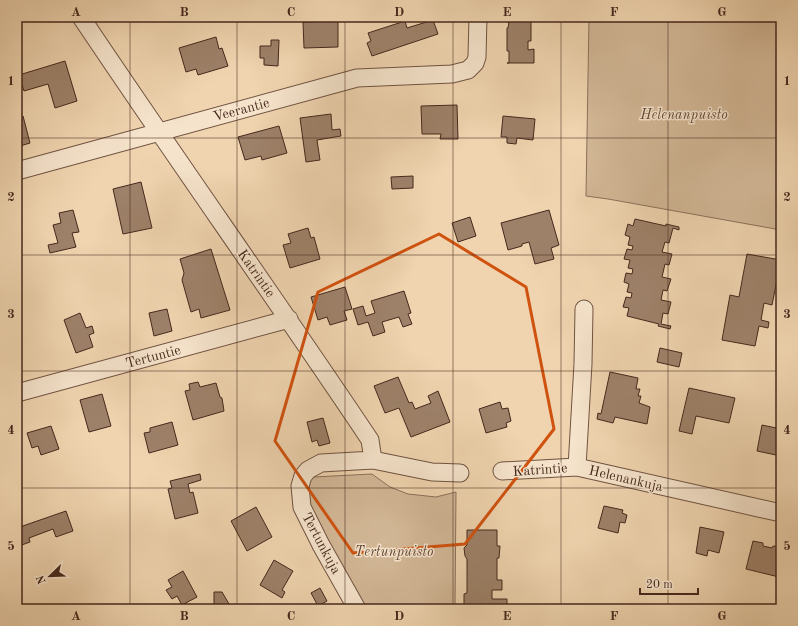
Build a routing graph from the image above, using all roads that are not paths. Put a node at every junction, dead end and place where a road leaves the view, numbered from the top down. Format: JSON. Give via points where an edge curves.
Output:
{"nodes":[{"id":1,"x":81,"y":17,"type":"edge"},
{"id":2,"x":478,"y":17,"type":"edge"},
{"id":3,"x":158,"y":132,"type":"junction"},
{"id":4,"x":17,"y":171,"type":"edge"},
{"id":5,"x":584,"y":309,"type":"dead end"},
{"id":6,"x":289,"y":319,"type":"junction"},
{"id":7,"x":17,"y":393,"type":"edge"},
{"id":8,"x":373,"y":460,"type":"junction"},
{"id":9,"x":577,"y":466,"type":"junction"},
{"id":10,"x":502,"y":471,"type":"dead end"},
{"id":11,"x":460,"y":473,"type":"dead end"},
{"id":12,"x":781,"y":513,"type":"edge"},
{"id":13,"x":357,"y":609,"type":"edge"}],
"edges":[{"from":1,"to":3,"type":"street","name":"Katrintie"},
{"from":2,"to":3,"type":"street","name":"Veerantie","via":[[478,57],[468,70],[452,74],[357,78]]},
{"from":3,"to":4,"type":"street","name":"Veerantie"},
{"from":3,"to":6,"type":"street","name":"Katrintie"},
{"from":5,"to":9,"type":"street","name":"Helenankuja"},
{"from":6,"to":7,"type":"street","name":"Tertuntie"},
{"from":6,"to":8,"type":"street","name":"Katrintie","via":[[370,440]]},
{"from":8,"to":11,"type":"street","via":[[432,472]]},
{"from":8,"to":13,"type":"street","name":"Tertunkuja","via":[[321,463],[308,470],[300,486],[302,507]]},
{"from":9,"to":10,"type":"street","name":"Katrintie"},
{"from":9,"to":12,"type":"street","name":"Helenankuja"}]}
